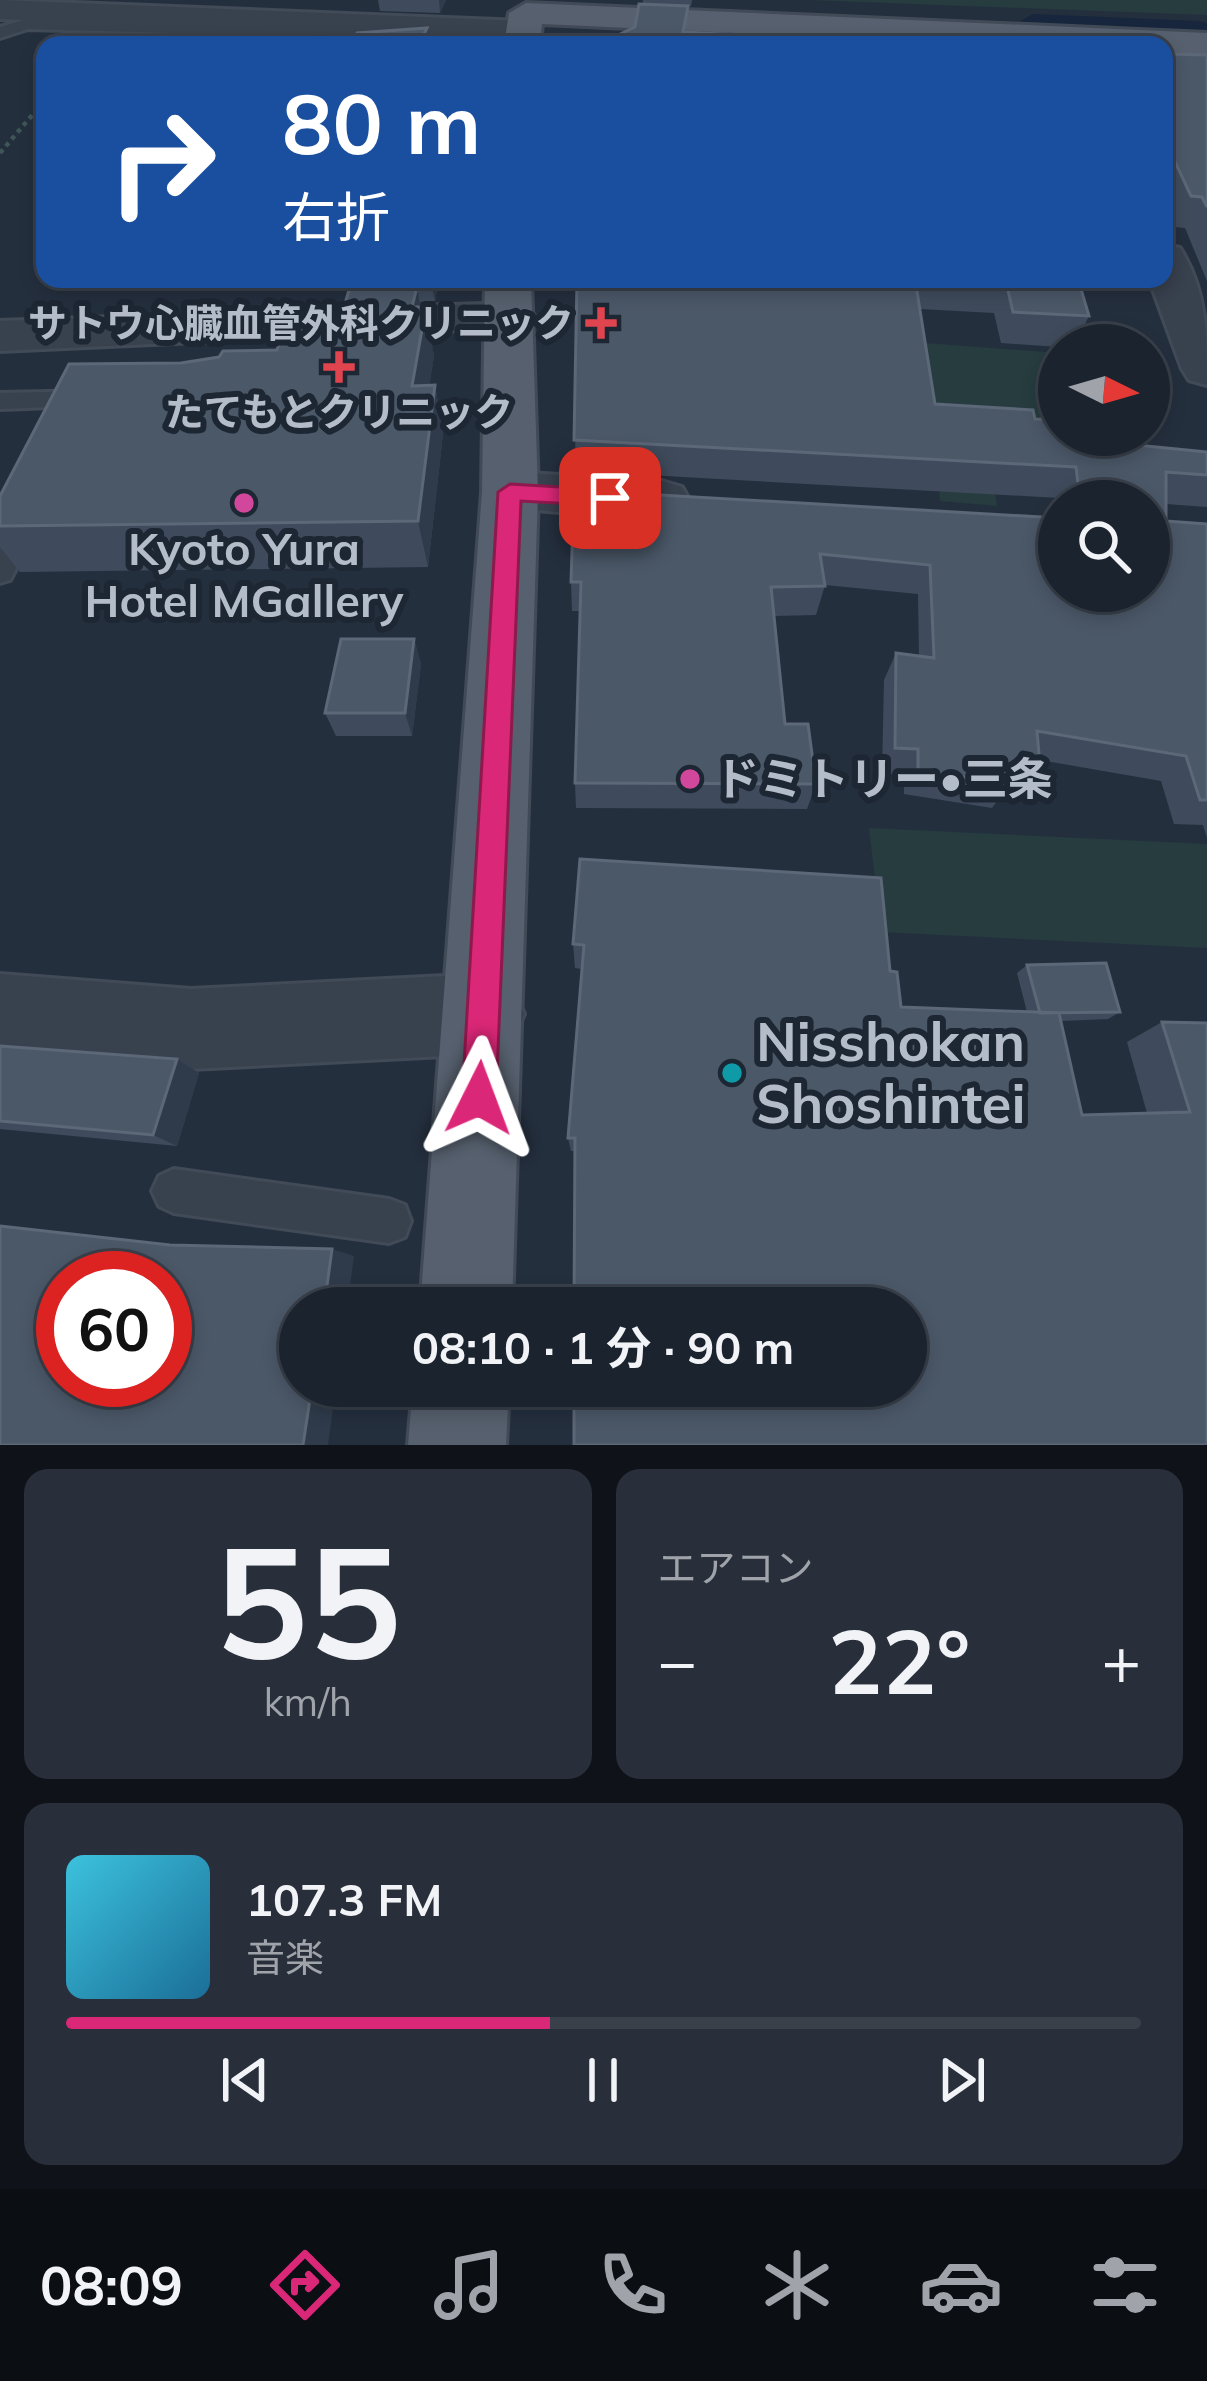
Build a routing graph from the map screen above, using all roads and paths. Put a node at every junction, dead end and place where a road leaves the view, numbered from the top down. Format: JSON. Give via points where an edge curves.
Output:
{"nodes":[{"id":1,"x":54,"y":0,"type":"edge"},
{"id":2,"x":0,"y":8,"type":"edge"},
{"id":3,"x":525,"y":22,"type":"edge"},
{"id":4,"x":426,"y":24,"type":"junction"},
{"id":5,"x":0,"y":33,"type":"edge"},
{"id":6,"x":336,"y":36,"type":"edge"},
{"id":7,"x":391,"y":36,"type":"edge"},
{"id":8,"x":685,"y":36,"type":"edge"},
{"id":9,"x":959,"y":36,"type":"edge"},
{"id":10,"x":1173,"y":43,"type":"edge"},
{"id":11,"x":1207,"y":44,"type":"edge"},
{"id":12,"x":1173,"y":62,"type":"edge"},
{"id":13,"x":1207,"y":64,"type":"edge"},
{"id":14,"x":33,"y":97,"type":"dead end"},
{"id":15,"x":36,"y":97,"type":"edge"},
{"id":16,"x":36,"y":109,"type":"edge"},
{"id":17,"x":0,"y":153,"type":"edge"},
{"id":18,"x":1180,"y":264,"type":"edge"},
{"id":19,"x":509,"y":298,"type":"edge"},
{"id":20,"x":0,"y":336,"type":"edge"},
{"id":21,"x":1207,"y":369,"type":"edge"},
{"id":22,"x":132,"y":399,"type":"edge"},
{"id":23,"x":0,"y":401,"type":"edge"},
{"id":24,"x":510,"y":492,"type":"junction"},
{"id":25,"x":37,"y":502,"type":"edge"},
{"id":26,"x":706,"y":503,"type":"edge"},
{"id":27,"x":0,"y":572,"type":"edge"},
{"id":28,"x":0,"y":1014,"type":"edge"},
{"id":29,"x":484,"y":1014,"type":"junction"},
{"id":30,"x":174,"y":1191,"type":"dead end"},
{"id":31,"x":389,"y":1221,"type":"dead end"},
{"id":32,"x":467,"y":1287,"type":"edge"},
{"id":33,"x":460,"y":1407,"type":"edge"},
{"id":34,"x":458,"y":1445,"type":"edge"}],
"edges":[{"from":1,"to":3,"type":"street"},
{"from":2,"to":4,"type":"street"},
{"from":3,"to":4,"type":"street"},
{"from":3,"to":8,"type":"main road"},
{"from":3,"to":9,"type":"main road"},
{"from":4,"to":7,"type":"lane"},
{"from":5,"to":6,"type":"lane","via":[[40,24]]},
{"from":10,"to":11,"type":"main road"},
{"from":12,"to":13,"type":"main road"},
{"from":14,"to":15,"type":"path"},
{"from":16,"to":17,"type":"path"},
{"from":18,"to":21,"type":"street"},
{"from":19,"to":20,"type":"street"},
{"from":19,"to":24,"type":"main road"},
{"from":22,"to":23,"type":"lane","via":[[81,410]]},
{"from":24,"to":26,"type":"street"},
{"from":24,"to":29,"type":"main road"},
{"from":25,"to":27,"type":"lane"},
{"from":28,"to":29,"type":"street","via":[[191,1029]]},
{"from":29,"to":32,"type":"main road"},
{"from":30,"to":31,"type":"lane"},
{"from":33,"to":34,"type":"main road"}]}
